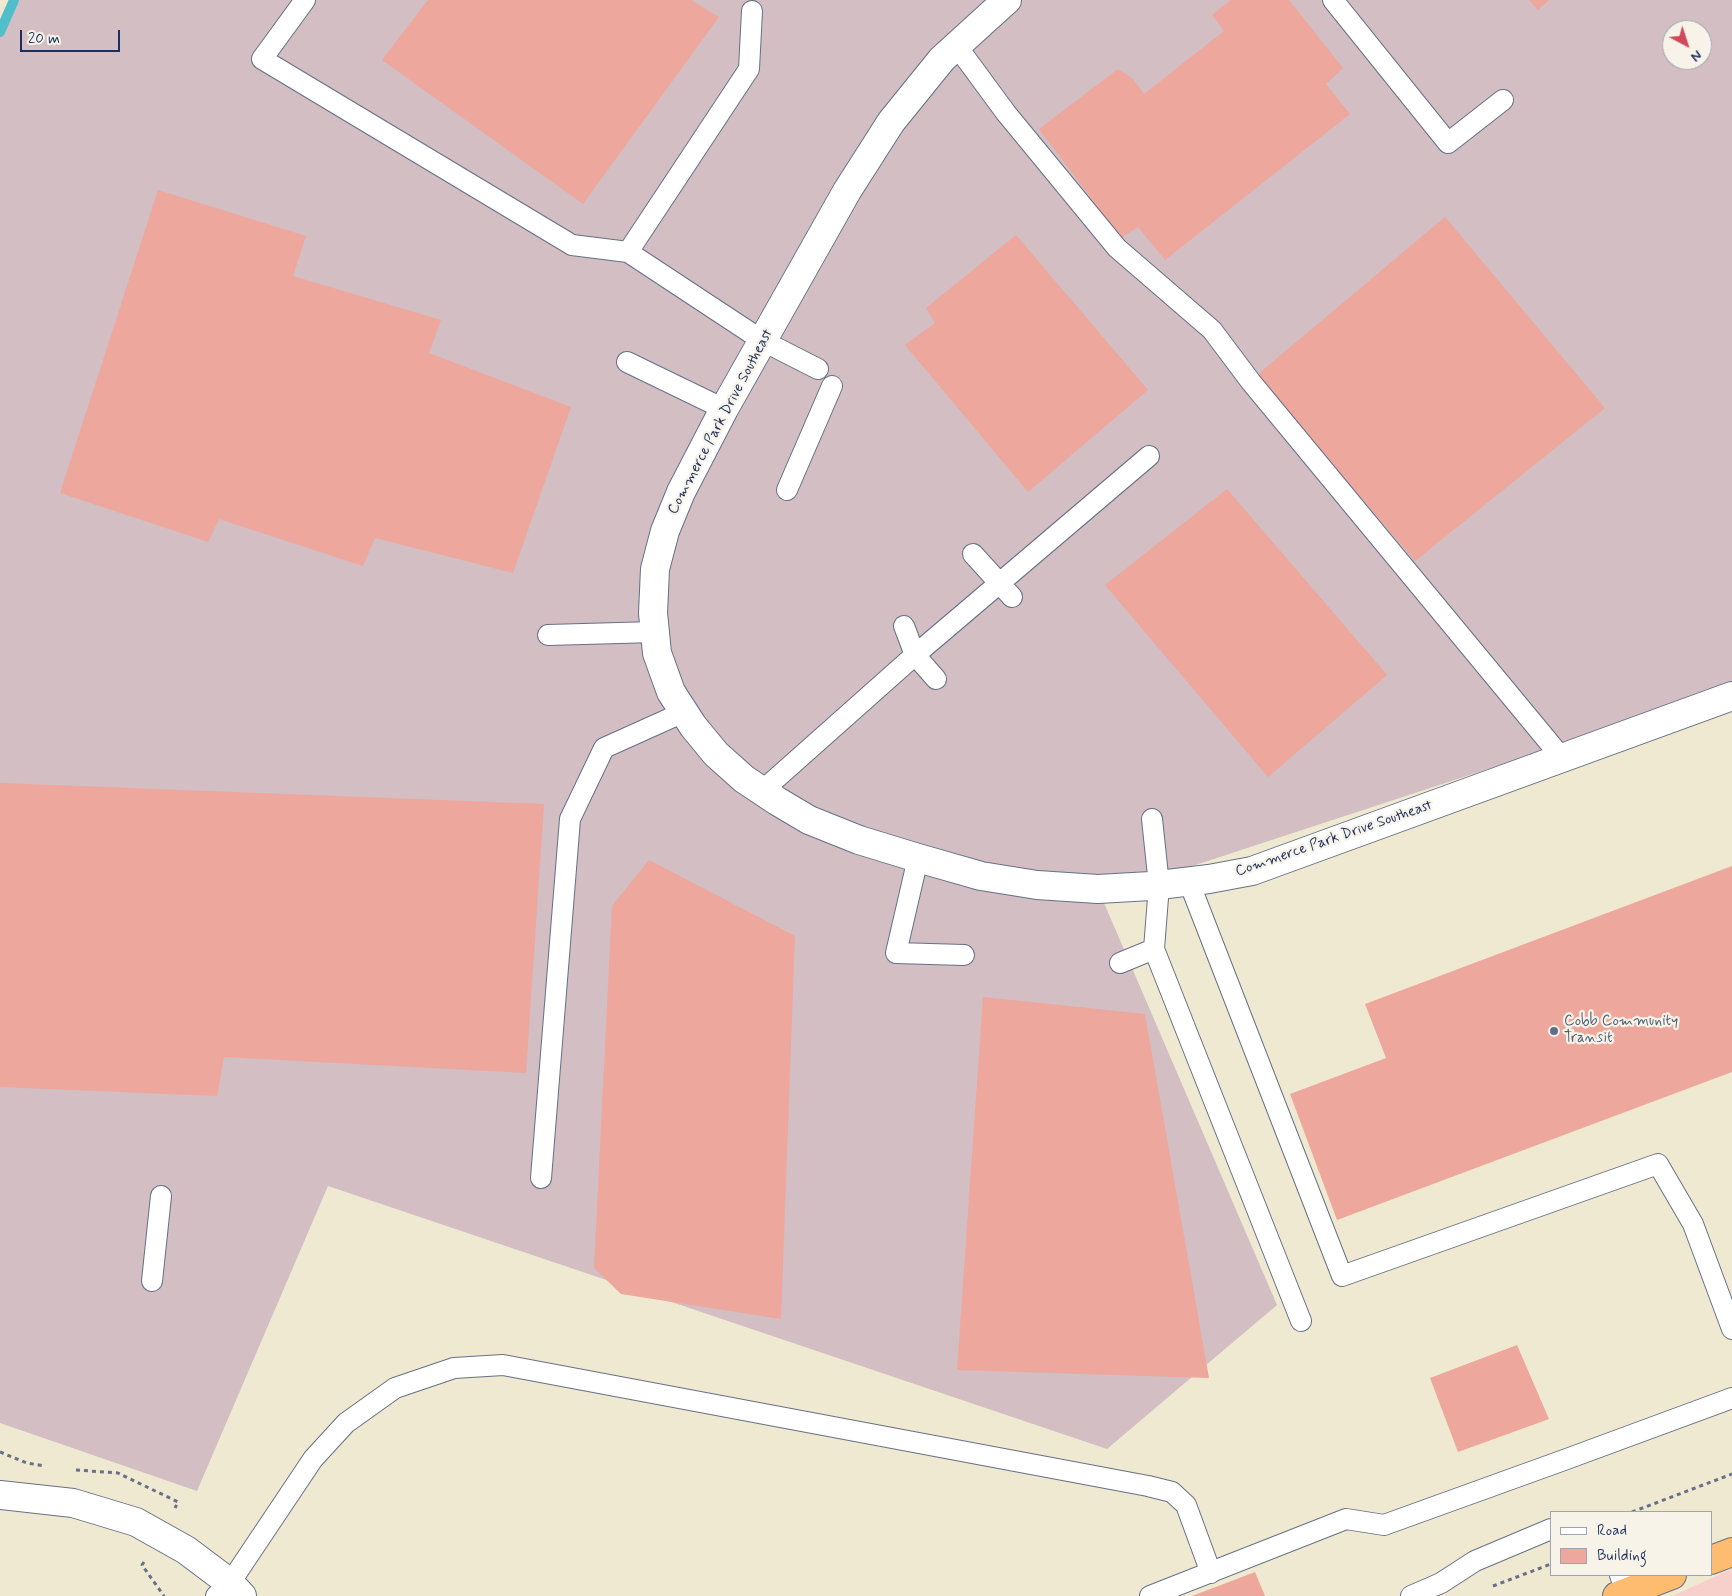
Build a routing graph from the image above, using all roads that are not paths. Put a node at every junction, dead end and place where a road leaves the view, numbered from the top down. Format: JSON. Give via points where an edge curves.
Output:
{"nodes":[{"id":1,"x":305,"y":0,"type":"edge"},
{"id":2,"x":1007,"y":0,"type":"edge"},
{"id":3,"x":1333,"y":0,"type":"edge"},
{"id":4,"x":752,"y":11,"type":"dead end"},
{"id":5,"x":956,"y":45,"type":"junction"},
{"id":6,"x":1502,"y":100,"type":"dead end"},
{"id":7,"x":628,"y":252,"type":"junction"},
{"id":8,"x":763,"y":340,"type":"junction"},
{"id":9,"x":627,"y":362,"type":"dead end"},
{"id":10,"x":818,"y":368,"type":"dead end"},
{"id":11,"x":832,"y":386,"type":"dead end"},
{"id":12,"x":724,"y":409,"type":"junction"},
{"id":13,"x":1149,"y":456,"type":"dead end"},
{"id":14,"x":787,"y":490,"type":"dead end"},
{"id":15,"x":973,"y":554,"type":"dead end"},
{"id":16,"x":1006,"y":590,"type":"junction"},
{"id":17,"x":904,"y":626,"type":"dead end"},
{"id":18,"x":655,"y":632,"type":"junction"},
{"id":19,"x":548,"y":635,"type":"dead end"},
{"id":20,"x":915,"y":655,"type":"junction"},
{"id":21,"x":936,"y":679,"type":"dead end"},
{"id":22,"x":1732,"y":696,"type":"edge"},
{"id":23,"x":684,"y":712,"type":"junction"},
{"id":24,"x":1562,"y":758,"type":"junction"},
{"id":25,"x":762,"y":791,"type":"junction"},
{"id":26,"x":1152,"y":819,"type":"dead end"},
{"id":27,"x":918,"y":858,"type":"junction"},
{"id":28,"x":1188,"y":882,"type":"junction"},
{"id":29,"x":1160,"y":885,"type":"junction"},
{"id":30,"x":1154,"y":949,"type":"junction"},
{"id":31,"x":964,"y":955,"type":"dead end"},
{"id":32,"x":1120,"y":963,"type":"dead end"},
{"id":33,"x":541,"y":1178,"type":"dead end"},
{"id":34,"x":161,"y":1196,"type":"dead end"},
{"id":35,"x":152,"y":1281,"type":"dead end"},
{"id":36,"x":1302,"y":1321,"type":"dead end"},
{"id":37,"x":1732,"y":1330,"type":"edge"},
{"id":38,"x":1732,"y":1398,"type":"edge"},
{"id":39,"x":0,"y":1495,"type":"edge"},
{"id":40,"x":1550,"y":1529,"type":"edge"},
{"id":41,"x":1732,"y":1552,"type":"edge"},
{"id":42,"x":1712,"y":1560,"type":"edge"},
{"id":43,"x":1211,"y":1573,"type":"junction"},
{"id":44,"x":1669,"y":1576,"type":"edge"},
{"id":45,"x":1623,"y":1590,"type":"edge"},
{"id":46,"x":229,"y":1592,"type":"edge"},
{"id":47,"x":1150,"y":1596,"type":"edge"},
{"id":48,"x":1411,"y":1596,"type":"edge"}],
"edges":[{"from":1,"to":7,"type":"lane","via":[[262,59],[572,245]]},
{"from":2,"to":5,"type":"street","name":"Commerce Park Drive Southeast"},
{"from":3,"to":6,"type":"lane","via":[[1448,143]]},
{"from":4,"to":7,"type":"lane","via":[[748,69]]},
{"from":5,"to":8,"type":"street","name":"Commerce Park Drive Southeast","via":[[891,122],[847,191]]},
{"from":5,"to":24,"type":"lane","via":[[1006,113],[1117,248],[1212,330]]},
{"from":7,"to":8,"type":"lane"},
{"from":8,"to":10,"type":"lane"},
{"from":8,"to":12,"type":"street","name":"Commerce Park Drive Southeast"},
{"from":9,"to":12,"type":"lane"},
{"from":11,"to":14,"type":"lane"},
{"from":12,"to":18,"type":"street","name":"Commerce Park Drive Southeast","via":[[681,492],[665,531],[656,569]]},
{"from":13,"to":16,"type":"lane"},
{"from":15,"to":16,"type":"lane"},
{"from":16,"to":20,"type":"lane"},
{"from":17,"to":20,"type":"lane"},
{"from":18,"to":19,"type":"lane"},
{"from":18,"to":23,"type":"street","name":"Commerce Park Drive Southeast","via":[[657,653],[671,692]]},
{"from":20,"to":21,"type":"lane"},
{"from":20,"to":25,"type":"lane"},
{"from":22,"to":24,"type":"street","name":"Commerce Park Drive Southeast"},
{"from":23,"to":25,"type":"street","name":"Commerce Park Drive Southeast","via":[[716,754]]},
{"from":23,"to":33,"type":"lane","via":[[604,748],[570,819]]},
{"from":24,"to":28,"type":"street","name":"Commerce Park Drive Southeast","via":[[1252,871]]},
{"from":25,"to":27,"type":"street","name":"Commerce Park Drive Southeast","via":[[809,820]]},
{"from":26,"to":29,"type":"lane"},
{"from":27,"to":29,"type":"street","name":"Commerce Park Drive Southeast","via":[[980,876],[1037,885],[1098,889]]},
{"from":27,"to":31,"type":"lane","via":[[896,953]]},
{"from":28,"to":29,"type":"street","name":"Commerce Park Drive Southeast"},
{"from":28,"to":37,"type":"lane","via":[[1342,1276],[1658,1164],[1693,1224]]},
{"from":29,"to":30,"type":"lane"},
{"from":30,"to":32,"type":"lane"},
{"from":30,"to":36,"type":"lane"},
{"from":34,"to":35,"type":"lane"},
{"from":38,"to":43,"type":"lane","via":[[1384,1525],[1346,1519]]},
{"from":39,"to":46,"type":"street","via":[[73,1503],[136,1522],[186,1550]]},
{"from":40,"to":48,"type":"lane","via":[[1475,1561],[1441,1583]]},
{"from":41,"to":42,"type":"highway"},
{"from":43,"to":46,"type":"lane","via":[[1186,1505],[1172,1492],[503,1365],[454,1368],[396,1388],[346,1423],[313,1459]]},
{"from":43,"to":47,"type":"lane"},
{"from":44,"to":45,"type":"highway"}]}
